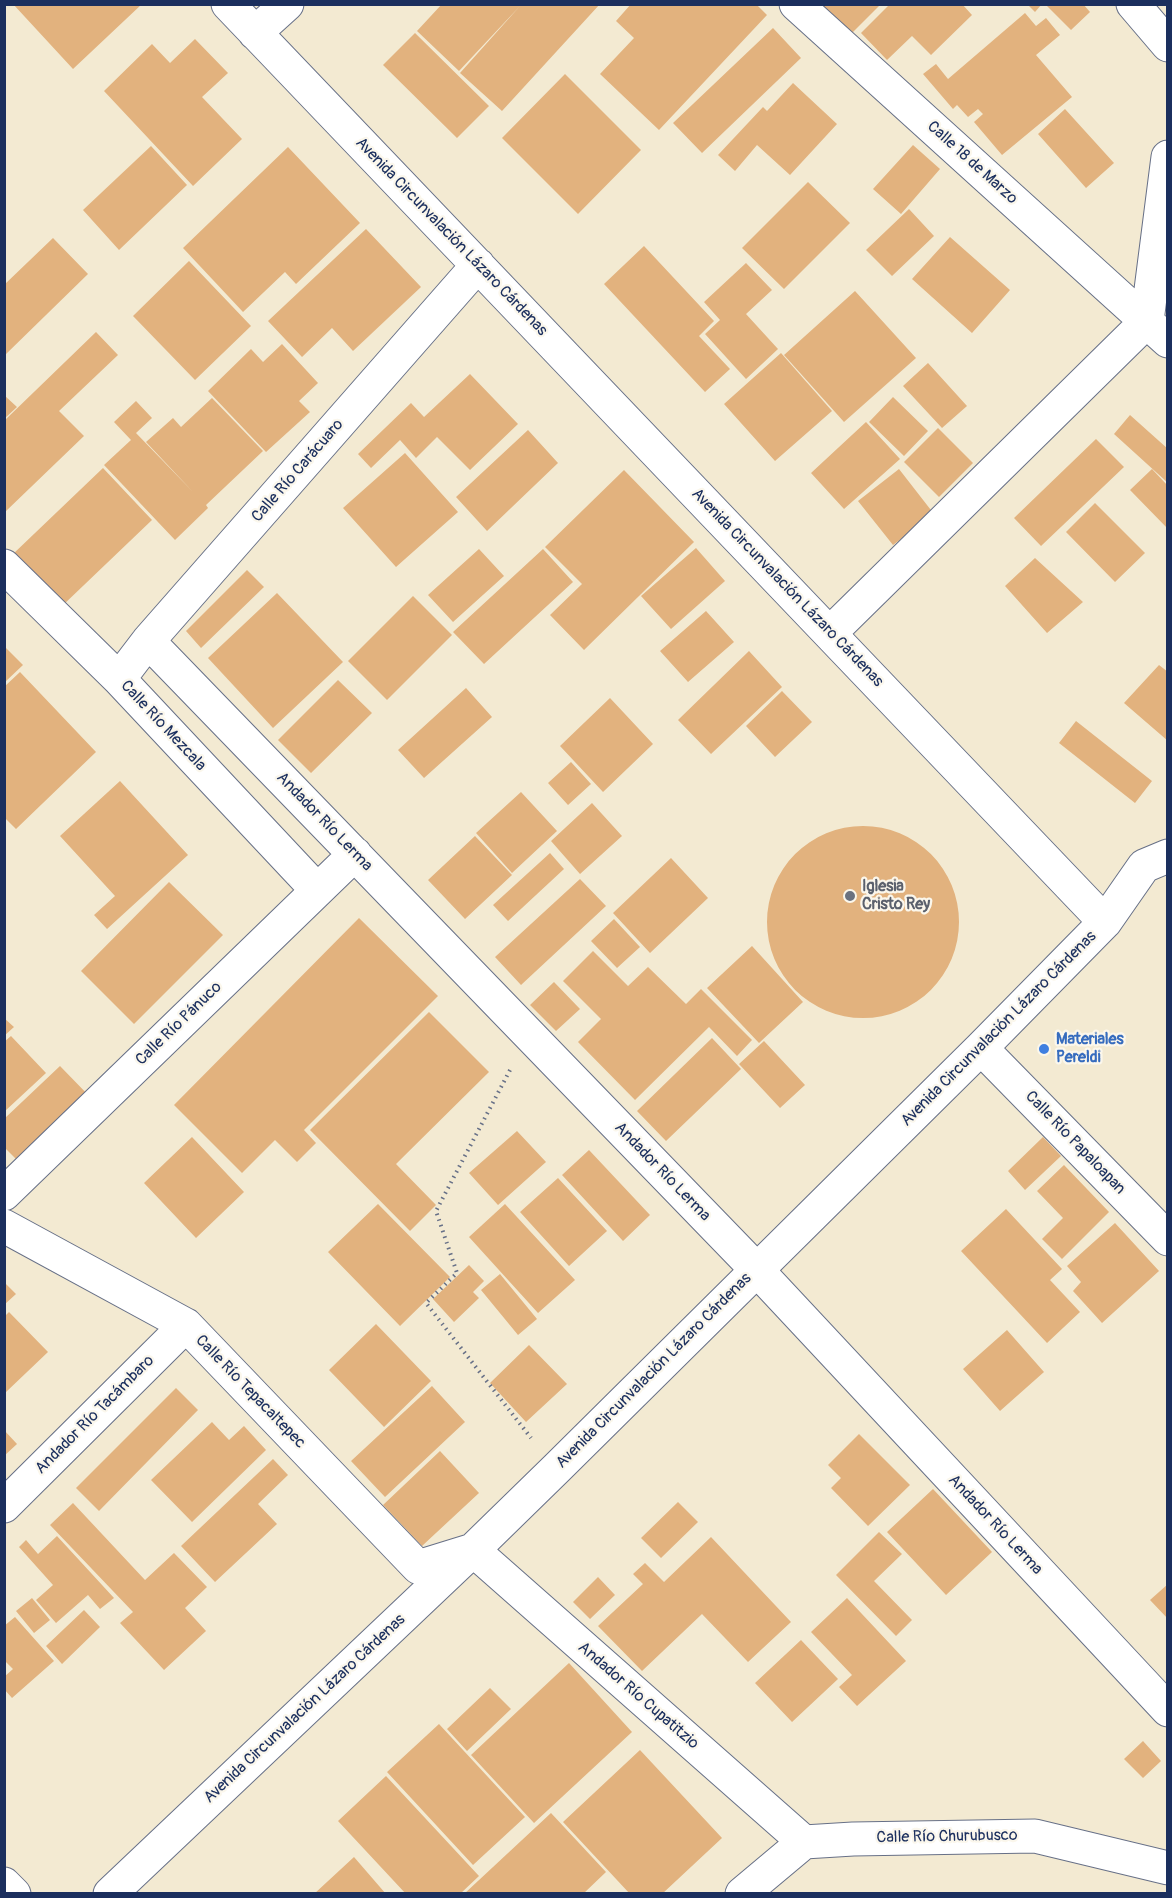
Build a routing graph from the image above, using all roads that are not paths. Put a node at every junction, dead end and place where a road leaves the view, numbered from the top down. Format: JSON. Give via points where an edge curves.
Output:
{"nodes":[{"id":1,"x":228,"y":4,"type":"edge"},
{"id":2,"x":287,"y":4,"type":"edge"},
{"id":3,"x":796,"y":4,"type":"edge"},
{"id":4,"x":1133,"y":4,"type":"edge"},
{"id":5,"x":255,"y":33,"type":"junction"},
{"id":6,"x":1167,"y":45,"type":"edge"},
{"id":7,"x":1167,"y":158,"type":"edge"},
{"id":8,"x":478,"y":265,"type":"junction"},
{"id":9,"x":1157,"y":331,"type":"edge"},
{"id":10,"x":4,"y":566,"type":"edge"},
{"id":11,"x":830,"y":633,"type":"junction"},
{"id":12,"x":148,"y":641,"type":"junction"},
{"id":13,"x":119,"y":678,"type":"junction"},
{"id":14,"x":355,"y":854,"type":"junction"},
{"id":15,"x":1167,"y":856,"type":"edge"},
{"id":16,"x":317,"y":890,"type":"junction"},
{"id":17,"x":1105,"y":922,"type":"junction"},
{"id":18,"x":981,"y":1048,"type":"junction"},
{"id":19,"x":4,"y":1194,"type":"edge"},
{"id":20,"x":4,"y":1226,"type":"edge"},
{"id":21,"x":1167,"y":1239,"type":"edge"},
{"id":22,"x":756,"y":1269,"type":"junction"},
{"id":23,"x":186,"y":1325,"type":"junction"},
{"id":24,"x":4,"y":1506,"type":"edge"},
{"id":25,"x":473,"y":1551,"type":"junction"},
{"id":26,"x":1167,"y":1710,"type":"edge"},
{"id":27,"x":804,"y":1842,"type":"junction"},
{"id":28,"x":1167,"y":1868,"type":"edge"},
{"id":29,"x":4,"y":1884,"type":"edge"},
{"id":30,"x":14,"y":1893,"type":"edge"},
{"id":31,"x":110,"y":1893,"type":"edge"},
{"id":32,"x":742,"y":1893,"type":"edge"}],
"edges":[{"from":1,"to":5,"type":"street","name":"Avenida Circunvalación Lázaro Cárdenas"},
{"from":2,"to":5,"type":"street"},
{"from":3,"to":9,"type":"street","name":"Calle 18 de Marzo"},
{"from":4,"to":6,"type":"street"},
{"from":5,"to":8,"type":"street","name":"Avenida Circunvalación Lázaro Cárdenas"},
{"from":7,"to":9,"type":"street"},
{"from":8,"to":11,"type":"street","name":"Avenida Circunvalación Lázaro Cárdenas"},
{"from":8,"to":12,"type":"street","name":"Calle Río Carácuaro"},
{"from":9,"to":11,"type":"street"},
{"from":10,"to":13,"type":"street","name":"Calle Río Mezcala"},
{"from":11,"to":17,"type":"street","name":"Avenida Circunvalación Lázaro Cárdenas"},
{"from":12,"to":13,"type":"street","name":"Calle Río Carácuaro"},
{"from":12,"to":14,"type":"street","name":"Andador Río Lerma"},
{"from":13,"to":16,"type":"street","name":"Calle Río Mezcala"},
{"from":14,"to":16,"type":"street","name":"Calle Río Pánuco"},
{"from":14,"to":22,"type":"street","name":"Andador Río Lerma"},
{"from":15,"to":17,"type":"street","via":[[1144,866]]},
{"from":16,"to":19,"type":"street","name":"Calle Río Pánuco"},
{"from":17,"to":18,"type":"street","name":"Avenida Circunvalación Lázaro Cárdenas"},
{"from":18,"to":21,"type":"street","name":"Calle Río Papaloapan"},
{"from":18,"to":22,"type":"street","name":"Avenida Circunvalación Lázaro Cárdenas"},
{"from":20,"to":23,"type":"street","name":"Calle Río Tepacaltepec"},
{"from":22,"to":25,"type":"street","name":"Avenida Circunvalación Lázaro Cárdenas"},
{"from":22,"to":26,"type":"street","name":"Andador Río Lerma"},
{"from":23,"to":24,"type":"street","name":"Andador Río Tacámbaro"},
{"from":23,"to":25,"type":"street","name":"Calle Río Tepacaltepec","via":[[418,1567]]},
{"from":25,"to":27,"type":"street","name":"Andador Río Cupatitzio"},
{"from":25,"to":31,"type":"street","name":"Avenida Circunvalación Lázaro Cárdenas"},
{"from":27,"to":28,"type":"street","name":"Calle Río Churubusco","via":[[1035,1836]]},
{"from":27,"to":32,"type":"street"},
{"from":29,"to":30,"type":"street"}]}
